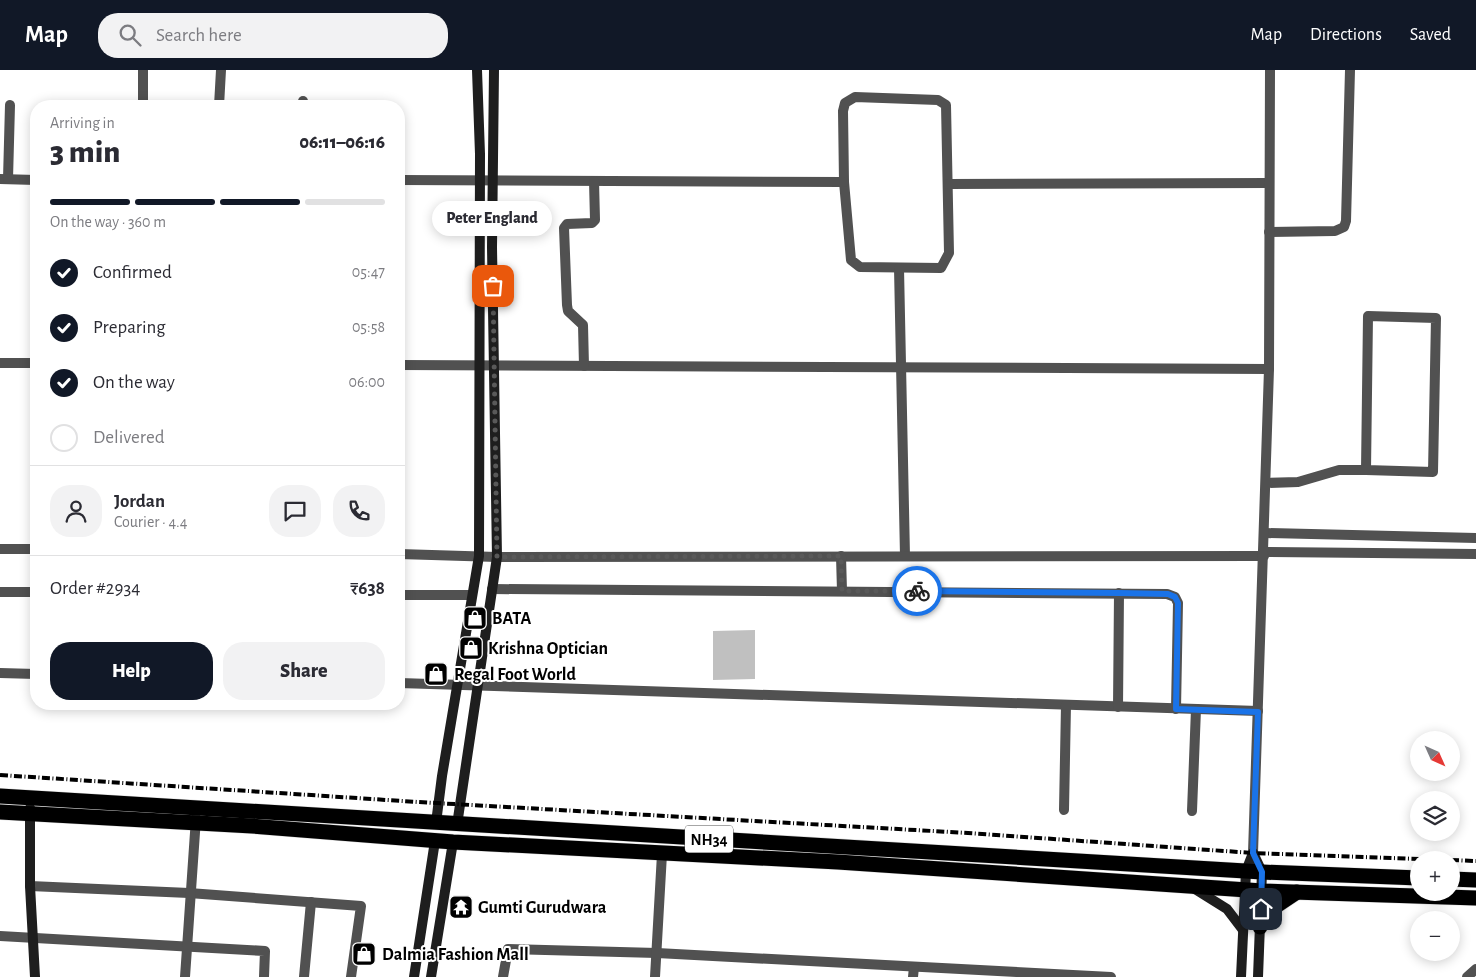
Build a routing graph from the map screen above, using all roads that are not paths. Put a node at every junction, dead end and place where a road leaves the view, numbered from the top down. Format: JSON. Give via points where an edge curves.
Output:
{"nodes":[{"id":1,"x":143,"y":70,"type":"edge"},
{"id":2,"x":221,"y":70,"type":"edge"},
{"id":3,"x":477,"y":70,"type":"edge"},
{"id":4,"x":494,"y":70,"type":"edge"},
{"id":5,"x":1270,"y":70,"type":"edge"},
{"id":6,"x":1350,"y":70,"type":"edge"},
{"id":7,"x":143,"y":100,"type":"edge"},
{"id":8,"x":219,"y":100,"type":"edge"},
{"id":9,"x":10,"y":105,"type":"dead end"},
{"id":10,"x":4,"y":179,"type":"edge"},
{"id":11,"x":478,"y":179,"type":"junction"},
{"id":12,"x":30,"y":180,"type":"edge"},
{"id":13,"x":405,"y":180,"type":"edge"},
{"id":14,"x":494,"y":180,"type":"junction"},
{"id":15,"x":594,"y":182,"type":"junction"},
{"id":16,"x":844,"y":182,"type":"junction"},
{"id":17,"x":948,"y":184,"type":"junction"},
{"id":18,"x":1268,"y":184,"type":"junction"},
{"id":19,"x":1269,"y":232,"type":"junction"},
{"id":20,"x":899,"y":268,"type":"junction"},
{"id":21,"x":0,"y":363,"type":"edge"},
{"id":22,"x":30,"y":363,"type":"edge"},
{"id":23,"x":405,"y":365,"type":"edge"},
{"id":24,"x":480,"y":365,"type":"junction"},
{"id":25,"x":494,"y":365,"type":"junction"},
{"id":26,"x":584,"y":366,"type":"junction"},
{"id":27,"x":901,"y":366,"type":"junction"},
{"id":28,"x":1269,"y":369,"type":"junction"},
{"id":29,"x":1366,"y":470,"type":"junction"},
{"id":30,"x":1266,"y":483,"type":"junction"},
{"id":31,"x":1265,"y":533,"type":"junction"},
{"id":32,"x":1476,"y":538,"type":"edge"},
{"id":33,"x":0,"y":549,"type":"edge"},
{"id":34,"x":30,"y":549,"type":"edge"},
{"id":35,"x":405,"y":554,"type":"edge"},
{"id":36,"x":1264,"y":554,"type":"junction"},
{"id":37,"x":1476,"y":554,"type":"edge"},
{"id":38,"x":479,"y":556,"type":"junction"},
{"id":39,"x":841,"y":556,"type":"junction"},
{"id":40,"x":905,"y":556,"type":"junction"},
{"id":41,"x":497,"y":557,"type":"junction"},
{"id":42,"x":492,"y":589,"type":"junction"},
{"id":43,"x":842,"y":591,"type":"junction"},
{"id":44,"x":0,"y":592,"type":"edge"},
{"id":45,"x":30,"y":592,"type":"edge"},
{"id":46,"x":1119,"y":593,"type":"junction"},
{"id":47,"x":405,"y":595,"type":"edge"},
{"id":48,"x":472,"y":595,"type":"junction"},
{"id":49,"x":0,"y":673,"type":"edge"},
{"id":50,"x":30,"y":674,"type":"edge"},
{"id":51,"x":405,"y":683,"type":"edge"},
{"id":52,"x":457,"y":685,"type":"junction"},
{"id":53,"x":476,"y":685,"type":"junction"},
{"id":54,"x":1066,"y":705,"type":"junction"},
{"id":55,"x":1118,"y":707,"type":"junction"},
{"id":56,"x":1176,"y":709,"type":"junction"},
{"id":57,"x":1196,"y":709,"type":"junction"},
{"id":58,"x":1258,"y":712,"type":"junction"},
{"id":59,"x":0,"y":796,"type":"edge"},
{"id":60,"x":30,"y":797,"type":"junction"},
{"id":61,"x":197,"y":808,"type":"junction"},
{"id":62,"x":1064,"y":810,"type":"dead end"},
{"id":63,"x":1192,"y":811,"type":"dead end"},
{"id":64,"x":0,"y":812,"type":"edge"},
{"id":65,"x":30,"y":814,"type":"junction"},
{"id":66,"x":436,"y":822,"type":"junction"},
{"id":67,"x":195,"y":823,"type":"junction"},
{"id":68,"x":457,"y":824,"type":"junction"},
{"id":69,"x":435,"y":841,"type":"junction"},
{"id":70,"x":453,"y":842,"type":"junction"},
{"id":71,"x":839,"y":846,"type":"junction"},
{"id":72,"x":1253,"y":853,"type":"junction"},
{"id":73,"x":662,"y":854,"type":"junction"},
{"id":74,"x":838,"y":862,"type":"junction"},
{"id":75,"x":1246,"y":871,"type":"junction"},
{"id":76,"x":1262,"y":872,"type":"junction"},
{"id":77,"x":1410,"y":878,"type":"edge"},
{"id":78,"x":1460,"y":879,"type":"edge"},
{"id":79,"x":1476,"y":880,"type":"edge"},
{"id":80,"x":30,"y":886,"type":"junction"},
{"id":81,"x":1190,"y":886,"type":"junction"},
{"id":82,"x":1244,"y":890,"type":"junction"},
{"id":83,"x":1262,"y":891,"type":"junction"},
{"id":84,"x":1299,"y":891,"type":"junction"},
{"id":85,"x":189,"y":893,"type":"junction"},
{"id":86,"x":1410,"y":894,"type":"edge"},
{"id":87,"x":1460,"y":897,"type":"edge"},
{"id":88,"x":1476,"y":898,"type":"edge"},
{"id":89,"x":311,"y":902,"type":"junction"},
{"id":90,"x":1260,"y":927,"type":"junction"},
{"id":91,"x":1243,"y":930,"type":"junction"},
{"id":92,"x":0,"y":936,"type":"edge"},
{"id":93,"x":33,"y":937,"type":"junction"},
{"id":94,"x":186,"y":945,"type":"junction"},
{"id":95,"x":656,"y":953,"type":"junction"},
{"id":96,"x":1476,"y":969,"type":"edge"},
{"id":97,"x":914,"y":972,"type":"edge"},
{"id":98,"x":35,"y":977,"type":"edge"},
{"id":99,"x":185,"y":977,"type":"edge"},
{"id":100,"x":264,"y":977,"type":"edge"},
{"id":101,"x":304,"y":977,"type":"edge"},
{"id":102,"x":351,"y":977,"type":"edge"},
{"id":103,"x":414,"y":977,"type":"edge"},
{"id":104,"x":431,"y":977,"type":"edge"},
{"id":105,"x":503,"y":977,"type":"edge"},
{"id":106,"x":655,"y":977,"type":"edge"},
{"id":107,"x":1112,"y":977,"type":"edge"},
{"id":108,"x":1241,"y":977,"type":"edge"},
{"id":109,"x":1258,"y":977,"type":"edge"},
{"id":110,"x":1467,"y":977,"type":"edge"}],
"edges":[{"from":1,"to":7,"type":"street"},
{"from":2,"to":8,"type":"street"},
{"from":3,"to":11,"type":"street"},
{"from":4,"to":14,"type":"street"},
{"from":5,"to":18,"type":"street"},
{"from":6,"to":19,"type":"street","via":[[1344,227],[1335,231]]},
{"from":9,"to":10,"type":"street"},
{"from":10,"to":12,"type":"street"},
{"from":11,"to":13,"type":"street"},
{"from":11,"to":14,"type":"street"},
{"from":11,"to":24,"type":"street"},
{"from":14,"to":15,"type":"street"},
{"from":14,"to":25,"type":"street"},
{"from":15,"to":16,"type":"street"},
{"from":15,"to":26,"type":"street","via":[[595,220],[592,223],[567,224],[564,228],[567,305],[583,324]]},
{"from":16,"to":17,"type":"street","via":[[843,111],[845,103],[855,96],[938,100],[944,103],[947,109]]},
{"from":16,"to":20,"type":"street","via":[[850,260],[860,267]]},
{"from":17,"to":18,"type":"street"},
{"from":17,"to":20,"type":"street","via":[[949,253],[944,264],[937,269]]},
{"from":18,"to":19,"type":"street"},
{"from":19,"to":28,"type":"street"},
{"from":20,"to":27,"type":"street"},
{"from":21,"to":22,"type":"street"},
{"from":23,"to":24,"type":"street"},
{"from":24,"to":25,"type":"street"},
{"from":24,"to":38,"type":"street"},
{"from":25,"to":26,"type":"street"},
{"from":25,"to":41,"type":"street"},
{"from":26,"to":27,"type":"street"},
{"from":27,"to":28,"type":"street"},
{"from":27,"to":40,"type":"street"},
{"from":28,"to":30,"type":"street"},
{"from":29,"to":29,"type":"street","via":[[1368,316],[1436,318],[1433,472]]},
{"from":29,"to":30,"type":"street","via":[[1339,470],[1298,482]]},
{"from":30,"to":31,"type":"street"},
{"from":31,"to":32,"type":"street"},
{"from":31,"to":36,"type":"street"},
{"from":33,"to":34,"type":"street"},
{"from":35,"to":38,"type":"street"},
{"from":36,"to":37,"type":"street"},
{"from":36,"to":40,"type":"street"},
{"from":36,"to":58,"type":"street"},
{"from":38,"to":41,"type":"street"},
{"from":38,"to":48,"type":"street"},
{"from":39,"to":40,"type":"street"},
{"from":39,"to":41,"type":"street"},
{"from":39,"to":43,"type":"street"},
{"from":41,"to":42,"type":"street"},
{"from":42,"to":43,"type":"street"},
{"from":42,"to":53,"type":"street"},
{"from":43,"to":46,"type":"street"},
{"from":44,"to":45,"type":"street"},
{"from":46,"to":55,"type":"street"},
{"from":46,"to":56,"type":"street","via":[[1168,594],[1177,599]]},
{"from":47,"to":48,"type":"street"},
{"from":48,"to":52,"type":"street"},
{"from":49,"to":50,"type":"street"},
{"from":51,"to":52,"type":"street"},
{"from":52,"to":53,"type":"street"},
{"from":52,"to":66,"type":"street"},
{"from":53,"to":54,"type":"street"},
{"from":53,"to":68,"type":"street"},
{"from":54,"to":55,"type":"street"},
{"from":54,"to":62,"type":"street"},
{"from":55,"to":56,"type":"street"},
{"from":56,"to":57,"type":"street"},
{"from":57,"to":58,"type":"street"},
{"from":57,"to":63,"type":"street"},
{"from":58,"to":72,"type":"street"},
{"from":59,"to":60,"type":"highway","number":"NH34"},
{"from":60,"to":61,"type":"highway","number":"NH34"},
{"from":60,"to":65,"type":"street"},
{"from":61,"to":66,"type":"highway","number":"NH34"},
{"from":61,"to":67,"type":"street"},
{"from":64,"to":65,"type":"highway","number":"NH34"},
{"from":65,"to":67,"type":"highway","number":"NH34"},
{"from":65,"to":80,"type":"street"},
{"from":66,"to":68,"type":"highway","number":"NH34"},
{"from":67,"to":69,"type":"highway","number":"NH34"},
{"from":67,"to":85,"type":"street"},
{"from":68,"to":71,"type":"highway","number":"NH34"},
{"from":69,"to":70,"type":"highway","number":"NH34"},
{"from":69,"to":103,"type":"street"},
{"from":70,"to":73,"type":"highway","number":"NH34"},
{"from":70,"to":104,"type":"street"},
{"from":71,"to":74,"type":"highway"},
{"from":71,"to":75,"type":"highway","number":"NH34"},
{"from":72,"to":75,"type":"street"},
{"from":72,"to":76,"type":"street"},
{"from":73,"to":74,"type":"highway","number":"NH34"},
{"from":73,"to":95,"type":"street"},
{"from":74,"to":81,"type":"highway","number":"NH34"},
{"from":75,"to":76,"type":"highway","number":"NH34"},
{"from":75,"to":82,"type":"street"},
{"from":76,"to":77,"type":"highway","number":"NH34"},
{"from":76,"to":83,"type":"street"},
{"from":78,"to":79,"type":"highway"},
{"from":80,"to":85,"type":"street"},
{"from":80,"to":93,"type":"street"},
{"from":81,"to":82,"type":"highway","number":"NH34"},
{"from":81,"to":91,"type":"street","via":[[1227,909]]},
{"from":82,"to":83,"type":"highway","number":"NH34"},
{"from":82,"to":91,"type":"street"},
{"from":83,"to":84,"type":"highway","number":"NH34"},
{"from":83,"to":90,"type":"street"},
{"from":84,"to":86,"type":"highway","number":"NH34"},
{"from":84,"to":90,"type":"highway","via":[[1267,912]]},
{"from":85,"to":89,"type":"street"},
{"from":85,"to":94,"type":"street"},
{"from":87,"to":88,"type":"highway","number":"NH34"},
{"from":89,"to":101,"type":"street"},
{"from":89,"to":102,"type":"street","via":[[361,906]]},
{"from":90,"to":109,"type":"street"},
{"from":91,"to":108,"type":"street"},
{"from":92,"to":93,"type":"street"},
{"from":93,"to":94,"type":"street"},
{"from":93,"to":98,"type":"street"},
{"from":94,"to":99,"type":"street"},
{"from":94,"to":100,"type":"street","via":[[265,951]]},
{"from":95,"to":97,"type":"street"},
{"from":95,"to":105,"type":"street","via":[[508,949]]},
{"from":95,"to":106,"type":"street"},
{"from":96,"to":110,"type":"street"},
{"from":97,"to":107,"type":"street"}]}
